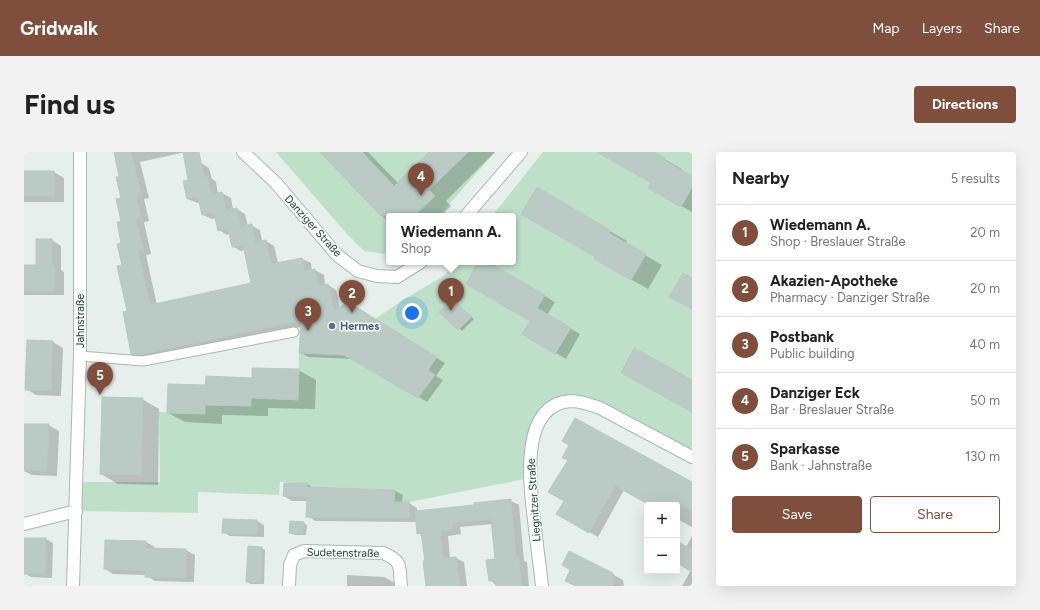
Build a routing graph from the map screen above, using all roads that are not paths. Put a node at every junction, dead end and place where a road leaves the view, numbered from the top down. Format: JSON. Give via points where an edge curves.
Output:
{"nodes":[{"id":1,"x":80,"y":152,"type":"edge"},
{"id":2,"x":243,"y":152,"type":"edge"},
{"id":3,"x":521,"y":152,"type":"edge"},
{"id":4,"x":469,"y":213,"type":"edge"},
{"id":5,"x":416,"y":265,"type":"edge"},
{"id":6,"x":294,"y":332,"type":"dead end"},
{"id":7,"x":80,"y":356,"type":"junction"},
{"id":8,"x":692,"y":457,"type":"edge"},
{"id":9,"x":76,"y":511,"type":"junction"},
{"id":10,"x":24,"y":524,"type":"edge"},
{"id":11,"x":73,"y":586,"type":"edge"},
{"id":12,"x":289,"y":586,"type":"edge"},
{"id":13,"x":401,"y":586,"type":"edge"},
{"id":14,"x":542,"y":586,"type":"edge"}],
"edges":[{"from":1,"to":7,"type":"street","name":"Jahnstraße"},
{"from":2,"to":5,"type":"street","name":"Danziger Straße","via":[[276,183],[337,255],[358,271],[377,276],[397,276]]},
{"from":3,"to":4,"type":"street"},
{"from":6,"to":7,"type":"lane","via":[[143,361]]},
{"from":7,"to":9,"type":"street","name":"Jahnstraße"},
{"from":8,"to":14,"type":"street","name":"Liegnitzer Straße","via":[[600,408],[584,403],[570,402],[557,405],[546,412],[532,440],[529,463]]},
{"from":9,"to":10,"type":"street"},
{"from":9,"to":11,"type":"street","name":"Jahnstraße"},
{"from":12,"to":13,"type":"street","name":"Sudetenstraße","via":[[290,565],[294,555],[304,551],[383,553],[394,557],[399,564]]}]}
